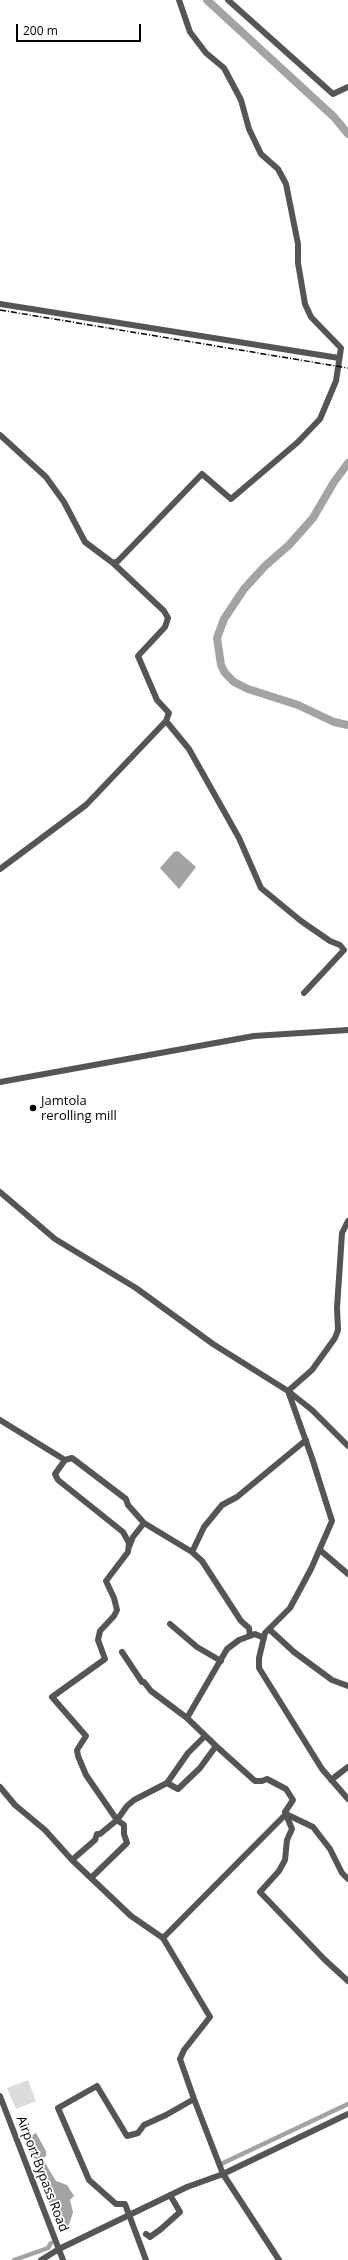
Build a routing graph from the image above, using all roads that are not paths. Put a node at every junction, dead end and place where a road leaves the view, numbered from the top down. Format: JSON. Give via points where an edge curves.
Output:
{"nodes":[{"id":1,"x":179,"y":0,"type":"edge"},
{"id":2,"x":228,"y":0,"type":"edge"},
{"id":3,"x":348,"y":87,"type":"edge"},
{"id":4,"x":0,"y":304,"type":"edge"},
{"id":5,"x":339,"y":358,"type":"junction"},
{"id":6,"x":0,"y":434,"type":"edge"},
{"id":7,"x":113,"y":563,"type":"junction"},
{"id":8,"x":166,"y":721,"type":"junction"},
{"id":9,"x":0,"y":869,"type":"edge"},
{"id":10,"x":348,"y":944,"type":"edge"},
{"id":11,"x":342,"y":948,"type":"junction"},
{"id":12,"x":304,"y":993,"type":"dead end"},
{"id":13,"x":348,"y":1030,"type":"edge"},
{"id":14,"x":0,"y":1082,"type":"edge"},
{"id":15,"x":0,"y":1192,"type":"edge"},
{"id":16,"x":348,"y":1221,"type":"edge"},
{"id":17,"x":288,"y":1391,"type":"junction"},
{"id":18,"x":0,"y":1420,"type":"edge"},
{"id":19,"x":306,"y":1440,"type":"junction"},
{"id":20,"x":348,"y":1446,"type":"edge"},
{"id":21,"x":65,"y":1460,"type":"junction"},
{"id":22,"x":144,"y":1523,"type":"junction"},
{"id":23,"x":129,"y":1549,"type":"junction"},
{"id":24,"x":320,"y":1550,"type":"junction"},
{"id":25,"x":192,"y":1552,"type":"junction"},
{"id":26,"x":348,"y":1574,"type":"edge"},
{"id":27,"x":170,"y":1624,"type":"dead end"},
{"id":28,"x":269,"y":1629,"type":"junction"},
{"id":29,"x":250,"y":1636,"type":"junction"},
{"id":30,"x":264,"y":1638,"type":"junction"},
{"id":31,"x":122,"y":1652,"type":"dead end"},
{"id":32,"x":221,"y":1661,"type":"junction"},
{"id":33,"x":348,"y":1686,"type":"edge"},
{"id":34,"x":187,"y":1718,"type":"junction"},
{"id":35,"x":205,"y":1736,"type":"junction"},
{"id":36,"x":216,"y":1746,"type":"junction"},
{"id":37,"x":348,"y":1767,"type":"edge"},
{"id":38,"x":332,"y":1780,"type":"junction"},
{"id":39,"x":167,"y":1783,"type":"junction"},
{"id":40,"x":0,"y":1787,"type":"edge"},
{"id":41,"x":348,"y":1800,"type":"edge"},
{"id":42,"x":286,"y":1814,"type":"junction"},
{"id":43,"x":117,"y":1820,"type":"junction"},
{"id":44,"x":72,"y":1860,"type":"junction"},
{"id":45,"x":92,"y":1878,"type":"junction"},
{"id":46,"x":348,"y":1879,"type":"edge"},
{"id":47,"x":163,"y":1938,"type":"junction"},
{"id":48,"x":348,"y":1981,"type":"edge"},
{"id":49,"x":0,"y":2096,"type":"edge"},
{"id":50,"x":194,"y":2099,"type":"junction"},
{"id":51,"x":348,"y":2114,"type":"edge"},
{"id":52,"x":223,"y":2174,"type":"junction"},
{"id":53,"x":170,"y":2195,"type":"junction"},
{"id":54,"x":130,"y":2215,"type":"junction"},
{"id":55,"x":146,"y":2234,"type":"dead end"},
{"id":56,"x":59,"y":2249,"type":"junction"},
{"id":57,"x":41,"y":2260,"type":"edge"},
{"id":58,"x":63,"y":2260,"type":"edge"},
{"id":59,"x":146,"y":2260,"type":"edge"},
{"id":60,"x":279,"y":2260,"type":"edge"}],
"edges":[{"from":1,"to":5,"type":"street","via":[[190,32],[206,53],[224,68],[241,100],[249,129],[260,154],[278,169],[286,184],[298,244],[298,263],[305,304],[312,317],[341,348]]},
{"from":2,"to":3,"type":"street","via":[[333,94]]},
{"from":4,"to":5,"type":"street"},
{"from":5,"to":7,"type":"street","via":[[336,381],[320,419],[298,442],[231,500],[202,474]]},
{"from":6,"to":7,"type":"street","via":[[46,476],[64,502],[85,542]]},
{"from":7,"to":8,"type":"street","via":[[164,611],[168,618],[165,627],[138,656],[157,700],[169,713]]},
{"from":8,"to":9,"type":"street","via":[[86,805]]},
{"from":8,"to":11,"type":"street","via":[[189,749],[238,838],[261,888],[301,921]]},
{"from":10,"to":11,"type":"street"},
{"from":11,"to":12,"type":"street","via":[[344,950]]},
{"from":13,"to":14,"type":"street","via":[[254,1036]]},
{"from":15,"to":17,"type":"street","via":[[55,1239],[136,1288],[213,1344]]},
{"from":16,"to":17,"type":"street","via":[[342,1233],[338,1330],[312,1370]]},
{"from":17,"to":19,"type":"street"},
{"from":17,"to":20,"type":"street","via":[[312,1410]]},
{"from":18,"to":21,"type":"street"},
{"from":19,"to":24,"type":"street","via":[[332,1521]]},
{"from":19,"to":25,"type":"street","via":[[237,1497],[222,1505],[204,1527]]},
{"from":21,"to":22,"type":"street","via":[[72,1458],[103,1480],[126,1499]]},
{"from":21,"to":23,"type":"street","via":[[56,1470],[58,1480],[123,1532]]},
{"from":22,"to":23,"type":"street","via":[[133,1537]]},
{"from":22,"to":25,"type":"street"},
{"from":23,"to":43,"type":"street","via":[[106,1581],[117,1610],[100,1631],[98,1640],[105,1658],[52,1697],[86,1736],[77,1750],[78,1756],[86,1775]]},
{"from":24,"to":26,"type":"street"},
{"from":24,"to":28,"type":"street","via":[[290,1608]]},
{"from":25,"to":29,"type":"street","via":[[202,1561],[248,1628]]},
{"from":27,"to":32,"type":"street","via":[[197,1648]]},
{"from":28,"to":30,"type":"street"},
{"from":28,"to":33,"type":"street","via":[[294,1652],[332,1680]]},
{"from":29,"to":30,"type":"street","via":[[255,1634]]},
{"from":29,"to":32,"type":"street","via":[[227,1649]]},
{"from":30,"to":38,"type":"street","via":[[259,1668],[322,1769]]},
{"from":31,"to":34,"type":"street","via":[[142,1682]]},
{"from":32,"to":34,"type":"street"},
{"from":34,"to":35,"type":"street"},
{"from":35,"to":36,"type":"street"},
{"from":35,"to":39,"type":"street","via":[[188,1753]]},
{"from":36,"to":39,"type":"street","via":[[200,1768],[178,1789]]},
{"from":36,"to":42,"type":"street","via":[[255,1780],[262,1782],[267,1779],[286,1789],[292,1800]]},
{"from":37,"to":38,"type":"street"},
{"from":38,"to":41,"type":"street"},
{"from":39,"to":43,"type":"street","via":[[134,1800]]},
{"from":40,"to":44,"type":"street","via":[[15,1805],[46,1830]]},
{"from":42,"to":46,"type":"street","via":[[313,1827]]},
{"from":42,"to":47,"type":"street"},
{"from":42,"to":48,"type":"street","via":[[292,1829],[287,1840],[285,1860],[279,1872],[260,1892]]},
{"from":43,"to":44,"type":"street","via":[[97,1834],[95,1840]]},
{"from":43,"to":45,"type":"street","via":[[124,1824],[126,1843]]},
{"from":44,"to":45,"type":"street"},
{"from":45,"to":47,"type":"street","via":[[131,1916]]},
{"from":47,"to":50,"type":"street","via":[[210,2017],[186,2047],[180,2059]]},
{"from":49,"to":56,"type":"street","name":"Airport Bypass Road"},
{"from":50,"to":52,"type":"street"},
{"from":50,"to":54,"type":"street","via":[[166,2116],[144,2125],[138,2133],[127,2136],[97,2086],[58,2108],[89,2180],[116,2204],[125,2204]]},
{"from":51,"to":52,"type":"street"},
{"from":52,"to":53,"type":"street"},
{"from":52,"to":60,"type":"street"},
{"from":53,"to":54,"type":"street"},
{"from":53,"to":55,"type":"street","via":[[180,2212],[161,2230],[150,2237]]},
{"from":54,"to":56,"type":"street"},
{"from":54,"to":59,"type":"street"},
{"from":56,"to":57,"type":"street"},
{"from":56,"to":58,"type":"street","name":"Airport Bypass Road"}]}
